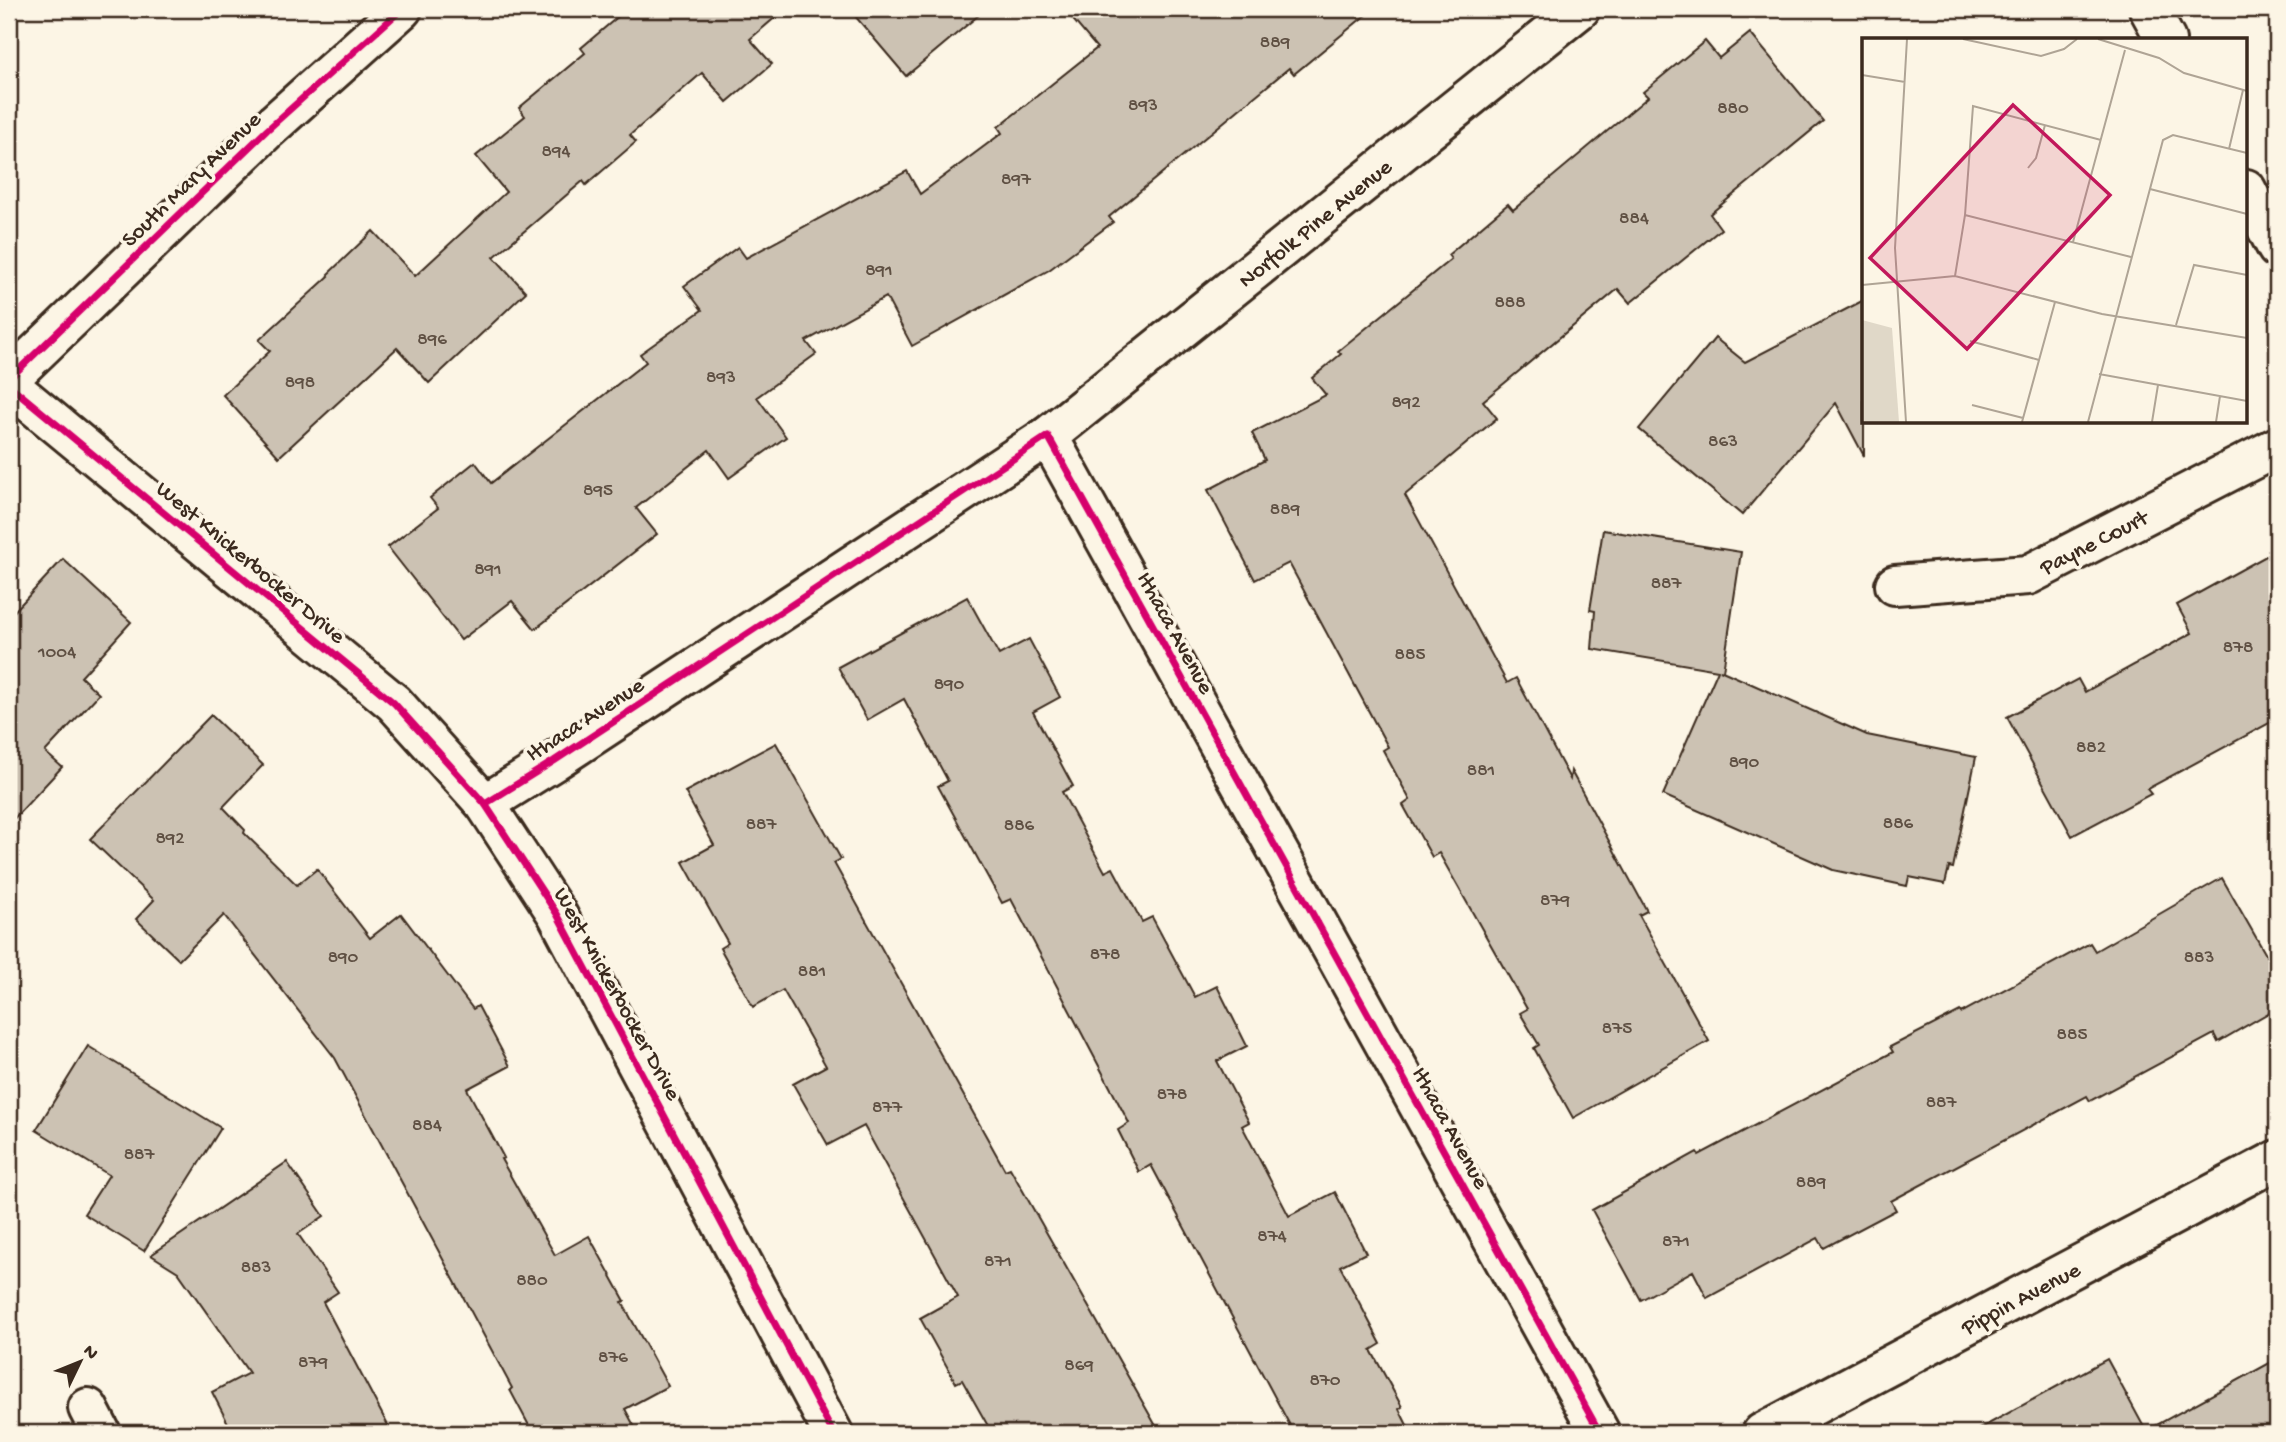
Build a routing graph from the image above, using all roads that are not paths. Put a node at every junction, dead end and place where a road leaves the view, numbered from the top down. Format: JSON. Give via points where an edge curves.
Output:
{"nodes":[{"id":1,"x":402,"y":9,"type":"edge"},
{"id":2,"x":1580,"y":9,"type":"edge"},
{"id":3,"x":2149,"y":9,"type":"edge"},
{"id":4,"x":2165,"y":38,"type":"edge"},
{"id":5,"x":2248,"y":193,"type":"edge"},
{"id":6,"x":2277,"y":248,"type":"edge"},
{"id":7,"x":9,"y":379,"type":"edge"},
{"id":8,"x":9,"y":385,"type":"edge"},
{"id":9,"x":1048,"y":436,"type":"junction"},
{"id":10,"x":2277,"y":447,"type":"edge"},
{"id":11,"x":1895,"y":585,"type":"dead end"},
{"id":12,"x":485,"y":804,"type":"junction"},
{"id":13,"x":2277,"y":1160,"type":"edge"},
{"id":14,"x":833,"y":1433,"type":"edge"},
{"id":15,"x":1600,"y":1433,"type":"edge"},
{"id":16,"x":1762,"y":1433,"type":"edge"}],
"edges":[{"from":1,"to":7,"type":"street","name":"South Mary Avenue","via":[[267,130]]},
{"from":2,"to":9,"type":"street","name":"Norfolk Pine Avenue"},
{"from":3,"to":4,"type":"street"},
{"from":5,"to":6,"type":"street"},
{"from":8,"to":12,"type":"street","name":"West Knickerbocker Drive","via":[[394,703]]},
{"from":9,"to":12,"type":"street","name":"Ithaca Avenue"},
{"from":9,"to":15,"type":"street","name":"Ithaca Avenue"},
{"from":10,"to":11,"type":"street","name":"Payne Court","via":[[2028,575]]},
{"from":12,"to":14,"type":"street","name":"West Knickerbocker Drive","via":[[557,914]]},
{"from":13,"to":16,"type":"street","name":"Pippin Avenue"}]}
